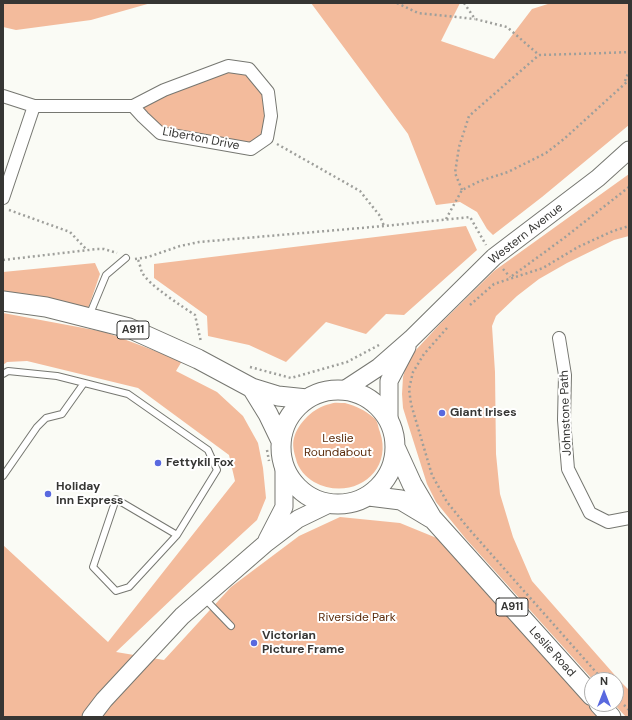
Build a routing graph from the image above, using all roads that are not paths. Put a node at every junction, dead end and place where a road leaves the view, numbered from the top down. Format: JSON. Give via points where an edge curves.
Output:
{"nodes":[{"id":1,"x":3,"y":96,"type":"edge"},
{"id":2,"x":34,"y":106,"type":"junction"},
{"id":3,"x":133,"y":106,"type":"junction"},
{"id":4,"x":629,"y":150,"type":"edge"},
{"id":5,"x":3,"y":198,"type":"edge"},
{"id":6,"x":126,"y":258,"type":"road end"},
{"id":7,"x":3,"y":301,"type":"edge"},
{"id":8,"x":89,"y":318,"type":"junction"},
{"id":9,"x":559,"y":338,"type":"dead end"},
{"id":10,"x":411,"y":339,"type":"junction"},
{"id":11,"x":3,"y":374,"type":"edge"},
{"id":12,"x":84,"y":383,"type":"junction"},
{"id":13,"x":252,"y":388,"type":"junction"},
{"id":14,"x":344,"y":390,"type":"junction"},
{"id":15,"x":307,"y":399,"type":"junction"},
{"id":16,"x":389,"y":418,"type":"junction"},
{"id":17,"x":273,"y":443,"type":"junction"},
{"id":18,"x":396,"y":449,"type":"junction"},
{"id":19,"x":277,"y":466,"type":"junction"},
{"id":20,"x":3,"y":476,"type":"edge"},
{"id":21,"x":369,"y":496,"type":"junction"},
{"id":22,"x":329,"y":504,"type":"junction"},
{"id":23,"x":432,"y":518,"type":"junction"},
{"id":24,"x":629,"y":518,"type":"edge"},
{"id":25,"x":177,"y":535,"type":"junction"},
{"id":26,"x":265,"y":544,"type":"junction"},
{"id":27,"x":203,"y":598,"type":"junction"},
{"id":28,"x":231,"y":626,"type":"dead end"},
{"id":29,"x":584,"y":687,"type":"edge"},
{"id":30,"x":91,"y":717,"type":"edge"}],
"edges":[{"from":1,"to":2,"type":"street"},
{"from":2,"to":3,"type":"street"},
{"from":2,"to":5,"type":"street"},
{"from":3,"to":3,"type":"street","name":"Liberton Drive","via":[[164,90],[228,66],[249,69],[268,92],[270,116],[267,138],[251,149],[160,133]]},
{"from":4,"to":10,"type":"main road","name":"Western Avenue","via":[[598,178],[494,257]]},
{"from":6,"to":8,"type":"lane","via":[[106,275]]},
{"from":7,"to":8,"type":"main road","number":"A911","via":[[46,307]]},
{"from":8,"to":13,"type":"main road","number":"A911","via":[[129,328],[198,359]]},
{"from":9,"to":24,"type":"street","name":"Johnstone Path","via":[[565,375],[564,420],[568,468],[590,513],[608,522]]},
{"from":10,"to":14,"type":"main road","name":"Western Avenue","via":[[379,367]]},
{"from":10,"to":16,"type":"main road","via":[[390,381]]},
{"from":11,"to":12,"type":"lane","via":[[8,371],[57,376]]},
{"from":12,"to":20,"type":"lane","via":[[62,414],[46,418],[37,427]]},
{"from":12,"to":25,"type":"lane","via":[[128,394],[208,450],[217,470]]},
{"from":13,"to":15,"type":"main road","number":"A911","via":[[278,396]]},
{"from":13,"to":17,"type":"main road","number":"A911","via":[[268,414]]},
{"from":14,"to":15,"type":"main road","number":"A911","via":[[325,391]]},
{"from":14,"to":16,"type":"main road","number":"A911","via":[[362,394],[377,404]]},
{"from":15,"to":17,"type":"main road","number":"A911","via":[[294,410]]},
{"from":16,"to":18,"type":"main road","number":"A911"},
{"from":17,"to":19,"type":"main road","number":"A911","via":[[281,454]]},
{"from":18,"to":21,"type":"main road","number":"A911","via":[[392,467],[386,478]]},
{"from":18,"to":23,"type":"main road","number":"A911","via":[[412,484]]},
{"from":19,"to":22,"type":"main road","number":"A911","via":[[301,491]]},
{"from":19,"to":26,"type":"main road","via":[[284,507]]},
{"from":21,"to":22,"type":"main road","number":"A911","via":[[356,502]]},
{"from":21,"to":23,"type":"main road","number":"A911","via":[[401,500]]},
{"from":22,"to":26,"type":"main road","via":[[298,519]]},
{"from":23,"to":29,"type":"main road","name":"Leslie Road","number":"A911"},
{"from":25,"to":25,"type":"lane","via":[[129,587],[116,591],[93,567],[116,499]]},
{"from":26,"to":27,"type":"main road"},
{"from":27,"to":28,"type":"lane"},
{"from":27,"to":30,"type":"main road","via":[[182,616]]}]}
